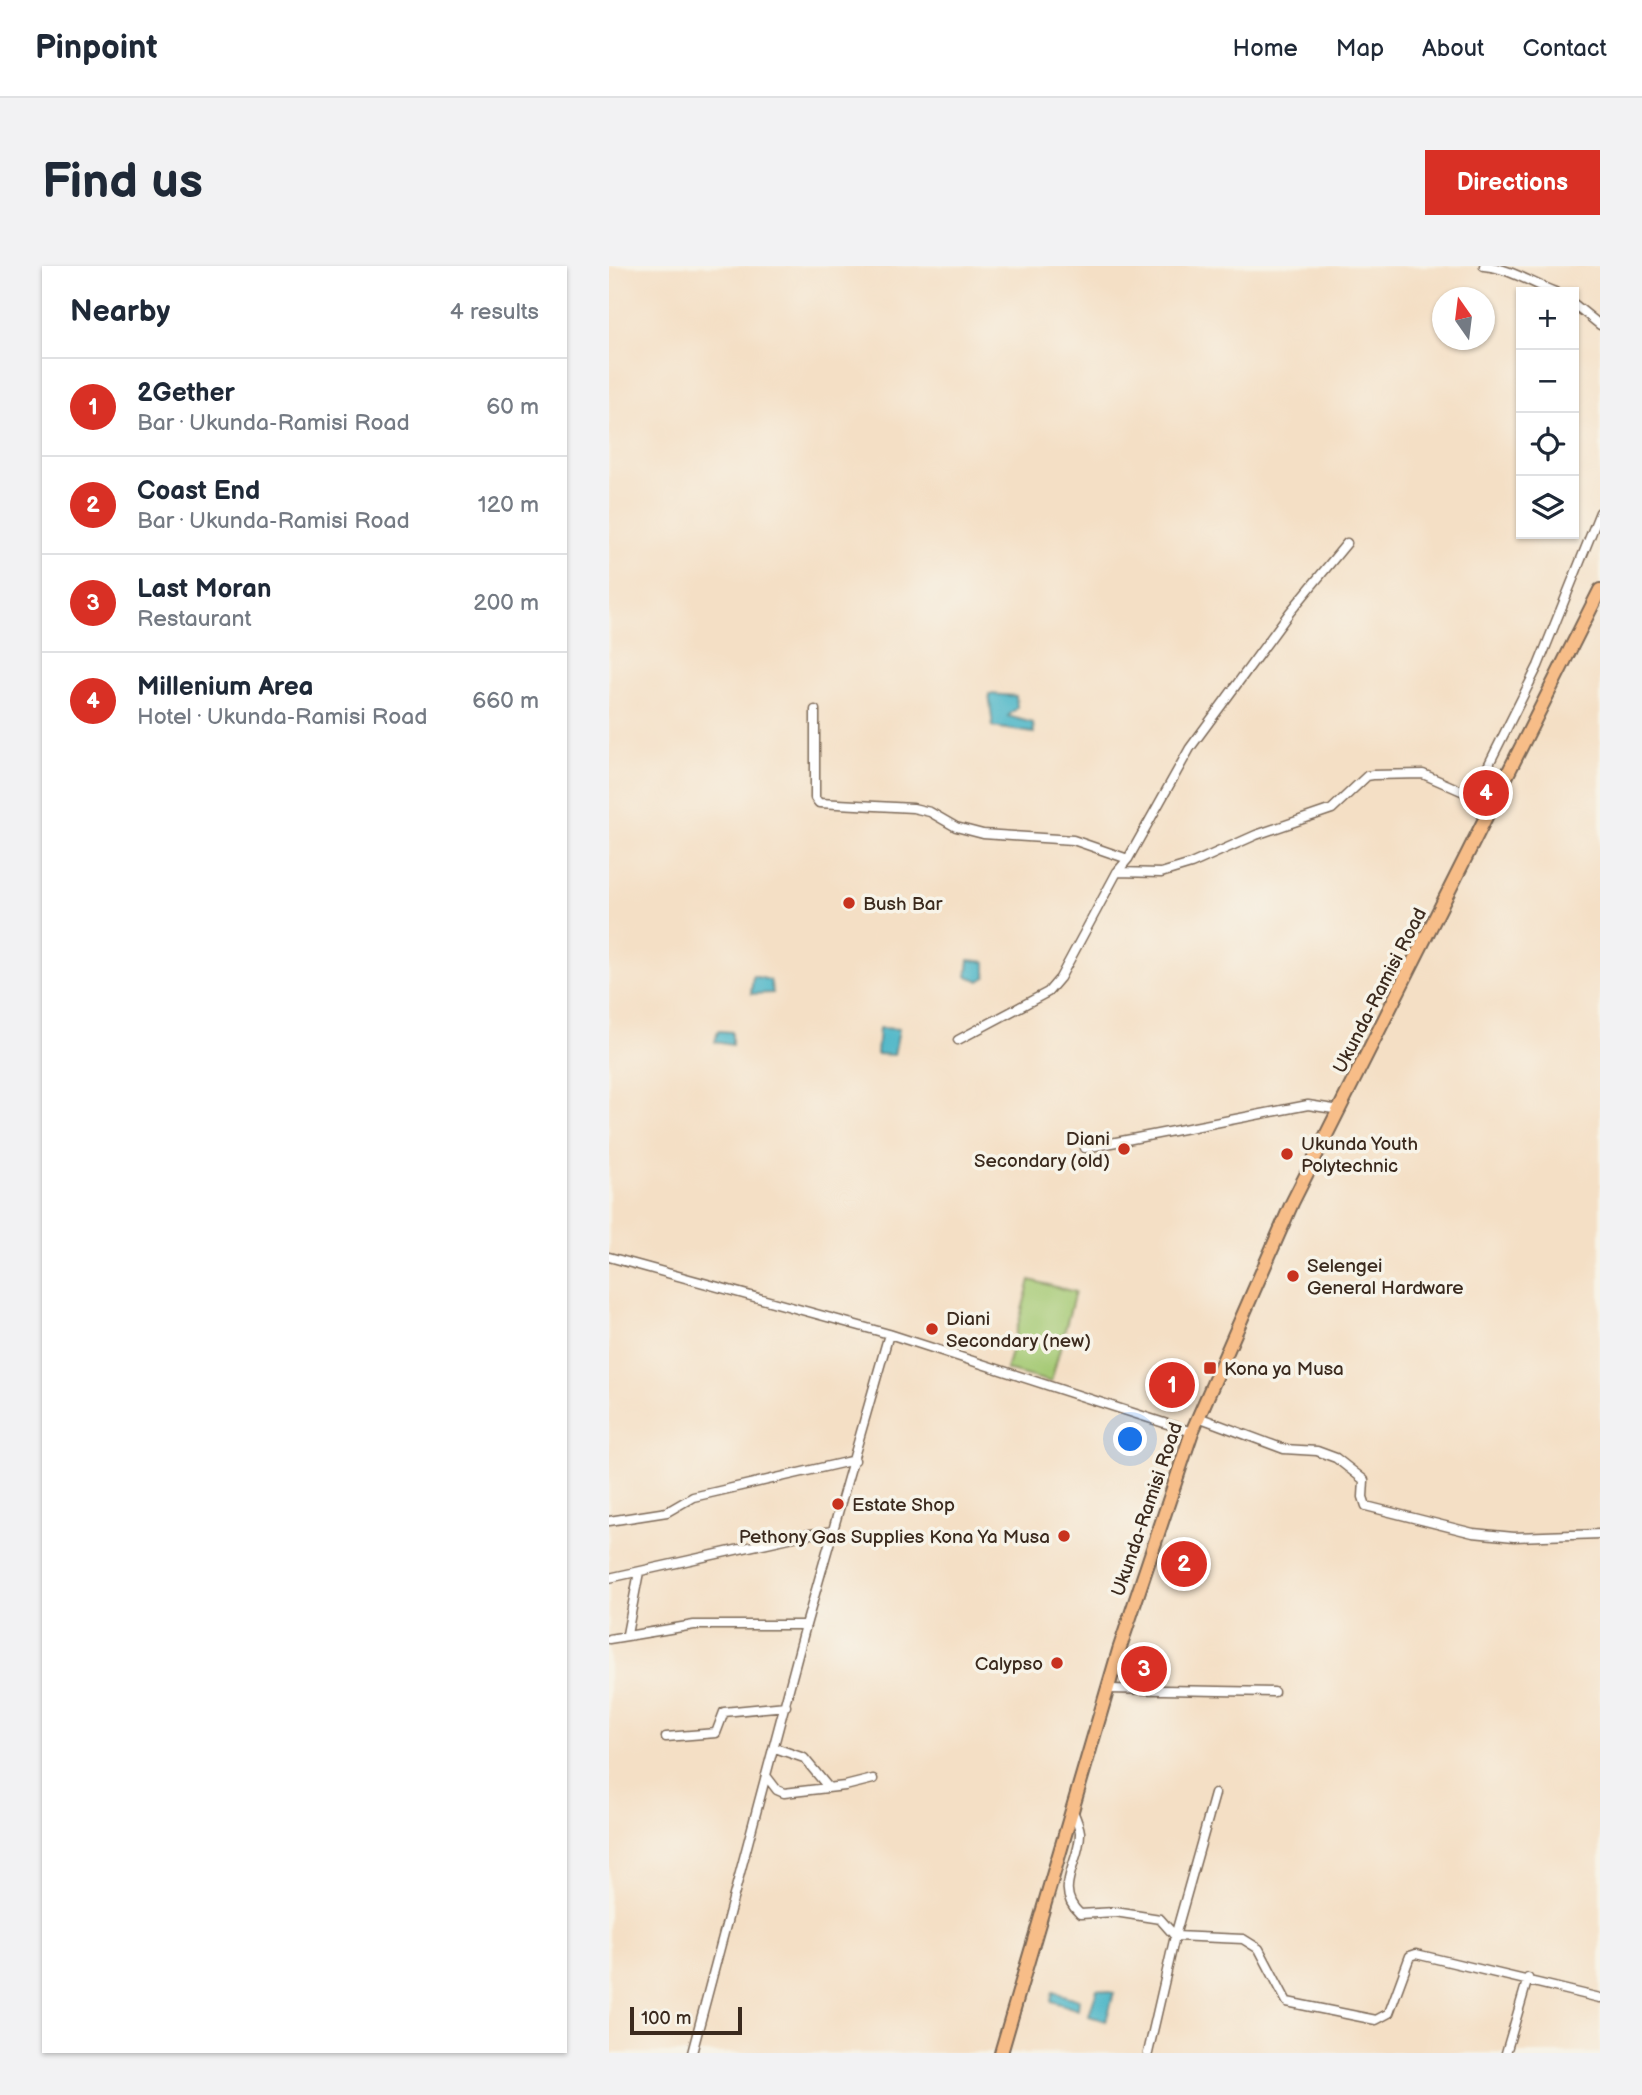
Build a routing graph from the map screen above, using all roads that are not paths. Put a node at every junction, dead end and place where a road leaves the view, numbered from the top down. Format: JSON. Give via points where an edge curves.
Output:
{"nodes":[{"id":1,"x":1484,"y":266,"type":"edge"},
{"id":2,"x":1544,"y":287,"type":"edge"},
{"id":3,"x":1579,"y":308,"type":"edge"},
{"id":4,"x":1600,"y":325,"type":"edge"},
{"id":5,"x":1600,"y":512,"type":"edge"},
{"id":6,"x":1347,"y":543,"type":"dead end"},
{"id":7,"x":1600,"y":590,"type":"edge"},
{"id":8,"x":815,"y":710,"type":"dead end"},
{"id":9,"x":1473,"y":796,"type":"junction"},
{"id":10,"x":1492,"y":807,"type":"junction"},
{"id":11,"x":1128,"y":859,"type":"junction"},
{"id":12,"x":1117,"y":872,"type":"junction"},
{"id":13,"x":958,"y":1040,"type":"dead end"},
{"id":14,"x":1340,"y":1110,"type":"junction"},
{"id":15,"x":1085,"y":1147,"type":"dead end"},
{"id":16,"x":612,"y":1260,"type":"edge"},
{"id":17,"x":889,"y":1334,"type":"junction"},
{"id":18,"x":1198,"y":1417,"type":"junction"},
{"id":19,"x":1192,"y":1432,"type":"junction"},
{"id":20,"x":855,"y":1460,"type":"junction"},
{"id":21,"x":609,"y":1521,"type":"edge"},
{"id":22,"x":834,"y":1531,"type":"junction"},
{"id":23,"x":1600,"y":1534,"type":"edge"},
{"id":24,"x":639,"y":1572,"type":"junction"},
{"id":25,"x":609,"y":1578,"type":"edge"},
{"id":26,"x":806,"y":1625,"type":"junction"},
{"id":27,"x":627,"y":1634,"type":"junction"},
{"id":28,"x":609,"y":1639,"type":"edge"},
{"id":29,"x":1108,"y":1689,"type":"junction"},
{"id":30,"x":1273,"y":1692,"type":"dead end"},
{"id":31,"x":786,"y":1706,"type":"junction"},
{"id":32,"x":666,"y":1737,"type":"dead end"},
{"id":33,"x":775,"y":1748,"type":"junction"},
{"id":34,"x":767,"y":1777,"type":"junction"},
{"id":35,"x":873,"y":1779,"type":"dead end"},
{"id":36,"x":828,"y":1787,"type":"junction"},
{"id":37,"x":1215,"y":1794,"type":"dead end"},
{"id":38,"x":1072,"y":1808,"type":"junction"},
{"id":39,"x":1175,"y":1936,"type":"junction"},
{"id":40,"x":1528,"y":1978,"type":"junction"},
{"id":41,"x":1600,"y":1998,"type":"edge"},
{"id":42,"x":692,"y":2053,"type":"edge"},
{"id":43,"x":1001,"y":2053,"type":"edge"},
{"id":44,"x":1148,"y":2053,"type":"edge"},
{"id":45,"x":1506,"y":2053,"type":"edge"}],
"edges":[{"from":1,"to":2,"type":"street","via":[[1503,268]]},
{"from":3,"to":4,"type":"street"},
{"from":5,"to":9,"type":"street","via":[[1538,666]]},
{"from":6,"to":11,"type":"street","via":[[1190,748]]},
{"from":7,"to":10,"type":"highway","name":"Ukunda-Ramisi Road"},
{"from":8,"to":11,"type":"street","via":[[815,798],[819,803],[913,808],[983,834],[1073,840]]},
{"from":9,"to":10,"type":"street"},
{"from":9,"to":12,"type":"street","via":[[1423,774],[1367,776],[1332,809],[1191,864],[1161,873]]},
{"from":10,"to":14,"type":"highway","name":"Ukunda-Ramisi Road"},
{"from":11,"to":12,"type":"street"},
{"from":12,"to":13,"type":"street","via":[[1048,992]]},
{"from":14,"to":15,"type":"street","via":[[1308,1105]]},
{"from":14,"to":18,"type":"highway","name":"Ukunda-Ramisi Road","via":[[1261,1267]]},
{"from":16,"to":17,"type":"street"},
{"from":17,"to":19,"type":"street"},
{"from":17,"to":20,"type":"street"},
{"from":18,"to":19,"type":"highway","name":"Ukunda-Ramisi Road"},
{"from":18,"to":23,"type":"street","via":[[1260,1443],[1336,1458],[1364,1480],[1366,1506],[1473,1533],[1514,1537]]},
{"from":19,"to":29,"type":"highway","name":"Ukunda-Ramisi Road"},
{"from":20,"to":21,"type":"street","via":[[692,1497],[667,1511]]},
{"from":20,"to":22,"type":"street"},
{"from":22,"to":24,"type":"street"},
{"from":22,"to":26,"type":"street"},
{"from":24,"to":25,"type":"street"},
{"from":24,"to":27,"type":"street"},
{"from":26,"to":27,"type":"street","via":[[694,1625]]},
{"from":26,"to":31,"type":"street"},
{"from":27,"to":28,"type":"street"},
{"from":29,"to":30,"type":"street"},
{"from":29,"to":38,"type":"highway","name":"Ukunda-Ramisi Road"},
{"from":31,"to":32,"type":"street","via":[[725,1712],[716,1733]]},
{"from":31,"to":33,"type":"street"},
{"from":33,"to":34,"type":"street"},
{"from":33,"to":36,"type":"street","via":[[810,1762]]},
{"from":34,"to":36,"type":"street","via":[[784,1793]]},
{"from":34,"to":42,"type":"street"},
{"from":35,"to":36,"type":"street"},
{"from":37,"to":39,"type":"street"},
{"from":38,"to":39,"type":"street","via":[[1080,1836],[1066,1886],[1070,1905],[1080,1914],[1115,1912],[1160,1919]]},
{"from":38,"to":43,"type":"highway","name":"Ukunda-Ramisi Road"},
{"from":39,"to":40,"type":"street","via":[[1243,1939],[1259,1949],[1287,2002],[1376,2020],[1389,2013],[1407,1961],[1416,1954]]},
{"from":39,"to":44,"type":"street"},
{"from":40,"to":41,"type":"street"},
{"from":40,"to":45,"type":"street"}]}
